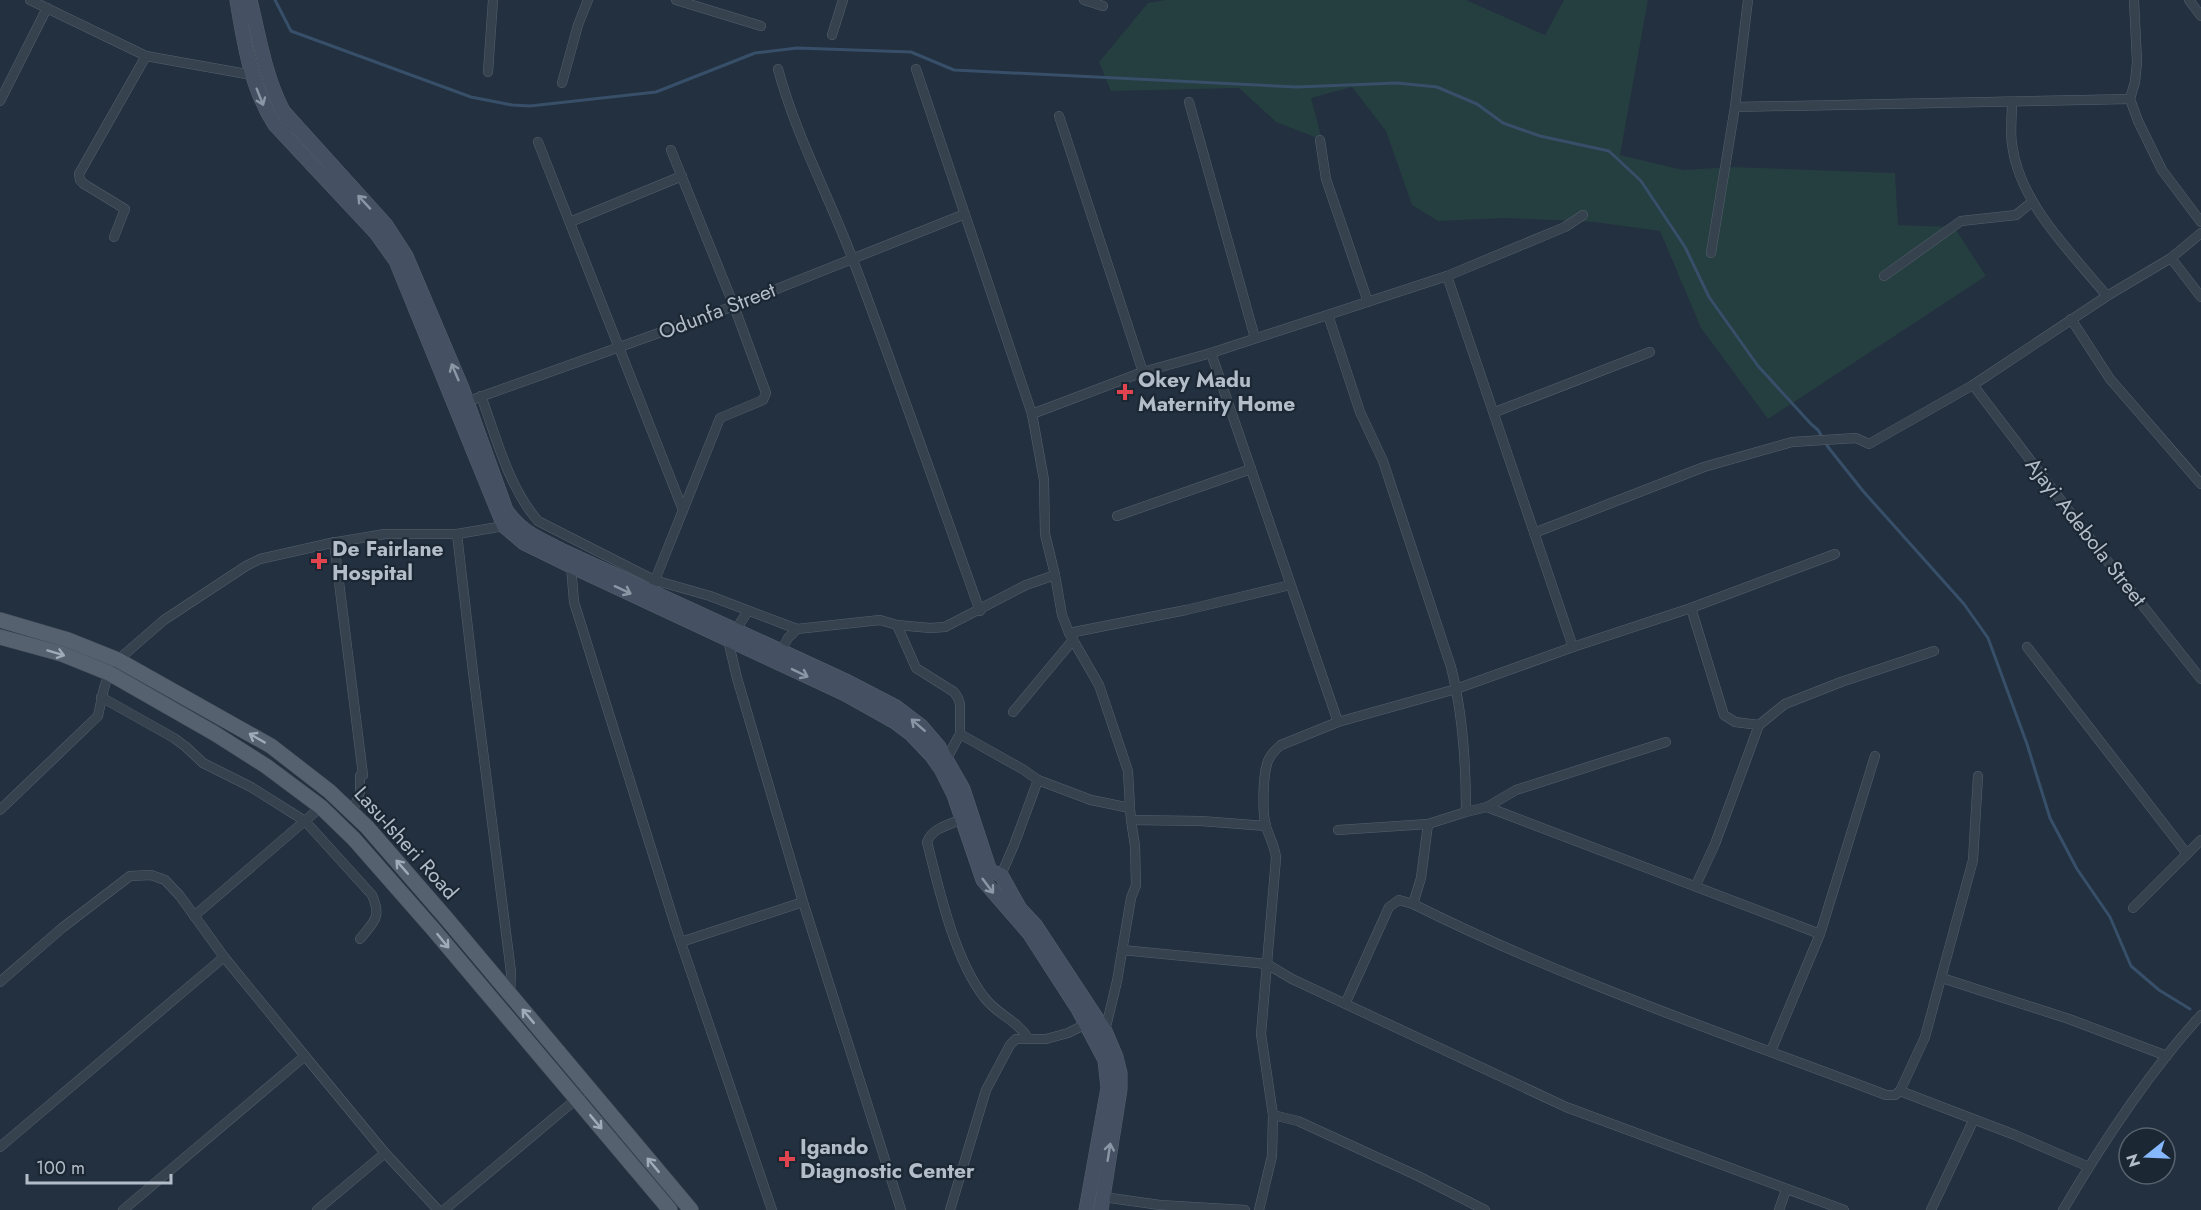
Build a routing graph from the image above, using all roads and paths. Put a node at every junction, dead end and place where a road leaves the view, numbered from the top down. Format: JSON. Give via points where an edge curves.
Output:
{"nodes":[{"id":1,"x":30,"y":0,"type":"edge"},
{"id":2,"x":237,"y":0,"type":"edge"},
{"id":3,"x":250,"y":0,"type":"edge"},
{"id":4,"x":493,"y":0,"type":"edge"},
{"id":5,"x":588,"y":0,"type":"edge"},
{"id":6,"x":676,"y":0,"type":"edge"},
{"id":7,"x":843,"y":0,"type":"edge"},
{"id":8,"x":1084,"y":0,"type":"edge"},
{"id":9,"x":1748,"y":0,"type":"edge"},
{"id":10,"x":2134,"y":0,"type":"edge"},
{"id":11,"x":2189,"y":0,"type":"edge"},
{"id":12,"x":1103,"y":6,"type":"dead end"},
{"id":13,"x":47,"y":8,"type":"junction"},
{"id":14,"x":2201,"y":16,"type":"edge"},
{"id":15,"x":761,"y":26,"type":"dead end"},
{"id":16,"x":832,"y":35,"type":"dead end"},
{"id":17,"x":146,"y":56,"type":"junction"},
{"id":18,"x":778,"y":69,"type":"dead end"},
{"id":19,"x":916,"y":69,"type":"dead end"},
{"id":20,"x":488,"y":72,"type":"dead end"},
{"id":21,"x":252,"y":75,"type":"junction"},
{"id":22,"x":562,"y":83,"type":"dead end"},
{"id":23,"x":2130,"y":99,"type":"junction"},
{"id":24,"x":0,"y":101,"type":"edge"},
{"id":25,"x":1189,"y":102,"type":"dead end"},
{"id":26,"x":2012,"y":102,"type":"junction"},
{"id":27,"x":1735,"y":107,"type":"junction"},
{"id":28,"x":1059,"y":116,"type":"dead end"},
{"id":29,"x":1320,"y":140,"type":"dead end"},
{"id":30,"x":538,"y":142,"type":"dead end"},
{"id":31,"x":671,"y":150,"type":"dead end"},
{"id":32,"x":682,"y":176,"type":"junction"},
{"id":33,"x":2032,"y":202,"type":"junction"},
{"id":34,"x":965,"y":214,"type":"junction"},
{"id":35,"x":1583,"y":215,"type":"dead end"},
{"id":36,"x":570,"y":222,"type":"junction"},
{"id":37,"x":2201,"y":222,"type":"edge"},
{"id":38,"x":2201,"y":232,"type":"edge"},
{"id":39,"x":114,"y":237,"type":"dead end"},
{"id":40,"x":1711,"y":253,"type":"dead end"},
{"id":41,"x":852,"y":257,"type":"junction"},
{"id":42,"x":2171,"y":258,"type":"junction"},
{"id":43,"x":1447,"y":276,"type":"junction"},
{"id":44,"x":1884,"y":276,"type":"dead end"},
{"id":45,"x":2107,"y":296,"type":"junction"},
{"id":46,"x":2201,"y":297,"type":"edge"},
{"id":47,"x":1368,"y":302,"type":"junction"},
{"id":48,"x":734,"y":306,"type":"junction"},
{"id":49,"x":1328,"y":315,"type":"junction"},
{"id":50,"x":2071,"y":319,"type":"junction"},
{"id":51,"x":1256,"y":338,"type":"junction"},
{"id":52,"x":620,"y":347,"type":"junction"},
{"id":53,"x":1650,"y":352,"type":"dead end"},
{"id":54,"x":1211,"y":353,"type":"junction"},
{"id":55,"x":1143,"y":372,"type":"junction"},
{"id":56,"x":1973,"y":385,"type":"junction"},
{"id":57,"x":481,"y":396,"type":"junction"},
{"id":58,"x":466,"y":402,"type":"junction"},
{"id":59,"x":1495,"y":412,"type":"junction"},
{"id":60,"x":1032,"y":414,"type":"junction"},
{"id":61,"x":1251,"y":469,"type":"junction"},
{"id":62,"x":2201,"y":484,"type":"edge"},
{"id":63,"x":683,"y":510,"type":"junction"},
{"id":64,"x":1117,"y":516,"type":"dead end"},
{"id":65,"x":504,"y":526,"type":"junction"},
{"id":66,"x":1534,"y":533,"type":"junction"},
{"id":67,"x":458,"y":534,"type":"junction"},
{"id":68,"x":569,"y":536,"type":"junction"},
{"id":69,"x":331,"y":543,"type":"junction"},
{"id":70,"x":561,"y":550,"type":"junction"},
{"id":71,"x":1835,"y":554,"type":"dead end"},
{"id":72,"x":570,"y":566,"type":"junction"},
{"id":73,"x":1055,"y":575,"type":"junction"},
{"id":74,"x":652,"y":585,"type":"junction"},
{"id":75,"x":1290,"y":585,"type":"junction"},
{"id":76,"x":1691,"y":608,"type":"junction"},
{"id":77,"x":748,"y":611,"type":"junction"},
{"id":78,"x":980,"y":611,"type":"junction"},
{"id":79,"x":0,"y":620,"type":"edge"},
{"id":80,"x":897,"y":625,"type":"junction"},
{"id":81,"x":797,"y":629,"type":"junction"},
{"id":82,"x":732,"y":635,"type":"junction"},
{"id":83,"x":0,"y":637,"type":"edge"},
{"id":84,"x":1071,"y":637,"type":"junction"},
{"id":85,"x":1573,"y":647,"type":"junction"},
{"id":86,"x":2027,"y":647,"type":"dead end"},
{"id":87,"x":781,"y":651,"type":"junction"},
{"id":88,"x":1934,"y":651,"type":"dead end"},
{"id":89,"x":118,"y":660,"type":"junction"},
{"id":90,"x":109,"y":673,"type":"junction"},
{"id":91,"x":2201,"y":679,"type":"edge"},
{"id":92,"x":1456,"y":689,"type":"junction"},
{"id":93,"x":101,"y":697,"type":"junction"},
{"id":94,"x":1013,"y":712,"type":"dead end"},
{"id":95,"x":1338,"y":722,"type":"junction"},
{"id":96,"x":1759,"y":725,"type":"junction"},
{"id":97,"x":960,"y":734,"type":"junction"},
{"id":98,"x":1666,"y":742,"type":"dead end"},
{"id":99,"x":1875,"y":756,"type":"dead end"},
{"id":100,"x":946,"y":758,"type":"junction"},
{"id":101,"x":1978,"y":776,"type":"dead end"},
{"id":102,"x":1038,"y":780,"type":"junction"},
{"id":103,"x":321,"y":807,"type":"junction"},
{"id":104,"x":1487,"y":807,"type":"junction"},
{"id":105,"x":1130,"y":808,"type":"junction"},
{"id":106,"x":0,"y":810,"type":"edge"},
{"id":107,"x":1466,"y":812,"type":"junction"},
{"id":108,"x":352,"y":813,"type":"junction"},
{"id":109,"x":962,"y":819,"type":"junction"},
{"id":110,"x":1131,"y":820,"type":"junction"},
{"id":111,"x":305,"y":821,"type":"junction"},
{"id":112,"x":1428,"y":824,"type":"junction"},
{"id":113,"x":1266,"y":825,"type":"junction"},
{"id":114,"x":1338,"y":830,"type":"dead end"},
{"id":115,"x":2201,"y":840,"type":"edge"},
{"id":116,"x":2187,"y":854,"type":"junction"},
{"id":117,"x":1001,"y":875,"type":"junction"},
{"id":118,"x":1695,"y":885,"type":"junction"},
{"id":119,"x":803,"y":903,"type":"junction"},
{"id":120,"x":1413,"y":904,"type":"junction"},
{"id":121,"x":2133,"y":908,"type":"dead end"},
{"id":122,"x":194,"y":916,"type":"junction"},
{"id":123,"x":1820,"y":934,"type":"junction"},
{"id":124,"x":360,"y":939,"type":"dead end"},
{"id":125,"x":681,"y":942,"type":"junction"},
{"id":126,"x":1122,"y":950,"type":"junction"},
{"id":127,"x":224,"y":957,"type":"junction"},
{"id":128,"x":1267,"y":964,"type":"junction"},
{"id":129,"x":1942,"y":978,"type":"junction"},
{"id":130,"x":0,"y":982,"type":"edge"},
{"id":131,"x":510,"y":995,"type":"junction"},
{"id":132,"x":1346,"y":1002,"type":"junction"},
{"id":133,"x":2201,"y":1015,"type":"edge"},
{"id":134,"x":1086,"y":1024,"type":"junction"},
{"id":135,"x":1105,"y":1031,"type":"junction"},
{"id":136,"x":1028,"y":1038,"type":"junction"},
{"id":137,"x":1771,"y":1051,"type":"junction"},
{"id":138,"x":305,"y":1056,"type":"junction"},
{"id":139,"x":2167,"y":1056,"type":"junction"},
{"id":140,"x":588,"y":1089,"type":"junction"},
{"id":141,"x":1900,"y":1091,"type":"junction"},
{"id":142,"x":576,"y":1100,"type":"junction"},
{"id":143,"x":1273,"y":1115,"type":"junction"},
{"id":144,"x":1973,"y":1121,"type":"junction"},
{"id":145,"x":0,"y":1147,"type":"edge"},
{"id":146,"x":385,"y":1153,"type":"junction"},
{"id":147,"x":2089,"y":1167,"type":"junction"},
{"id":148,"x":1786,"y":1190,"type":"junction"},
{"id":149,"x":1102,"y":1204,"type":"edge"},
{"id":150,"x":123,"y":1210,"type":"edge"},
{"id":151,"x":316,"y":1210,"type":"edge"},
{"id":152,"x":438,"y":1210,"type":"edge"},
{"id":153,"x":444,"y":1210,"type":"edge"},
{"id":154,"x":670,"y":1210,"type":"edge"},
{"id":155,"x":691,"y":1210,"type":"edge"},
{"id":156,"x":772,"y":1210,"type":"edge"},
{"id":157,"x":901,"y":1210,"type":"edge"},
{"id":158,"x":950,"y":1210,"type":"edge"},
{"id":159,"x":1086,"y":1210,"type":"edge"},
{"id":160,"x":1245,"y":1210,"type":"edge"},
{"id":161,"x":1259,"y":1210,"type":"edge"},
{"id":162,"x":1485,"y":1210,"type":"edge"},
{"id":163,"x":1779,"y":1210,"type":"edge"},
{"id":164,"x":1844,"y":1210,"type":"edge"},
{"id":165,"x":1931,"y":1210,"type":"edge"},
{"id":166,"x":2063,"y":1210,"type":"edge"}],
"edges":[{"from":1,"to":13,"type":"street"},
{"from":2,"to":21,"type":"main road"},
{"from":58,"to":3,"type":"main road","one_way":true,"via":[[406,256],[386,225],[283,111],[268,72]]},
{"from":4,"to":20,"type":"street"},
{"from":5,"to":22,"type":"street"},
{"from":6,"to":15,"type":"street"},
{"from":7,"to":16,"type":"street"},
{"from":8,"to":12,"type":"street"},
{"from":9,"to":27,"type":"street"},
{"from":10,"to":23,"type":"street","via":[[2137,62]]},
{"from":11,"to":14,"type":"street"},
{"from":13,"to":17,"type":"street"},
{"from":13,"to":24,"type":"street"},
{"from":17,"to":21,"type":"street"},
{"from":17,"to":39,"type":"street","via":[[79,174],[84,184],[125,209]]},
{"from":18,"to":41,"type":"street","via":[[800,136]]},
{"from":19,"to":34,"type":"street"},
{"from":21,"to":65,"type":"main road","one_way":true,"via":[[261,101],[276,125],[376,233],[396,261]]},
{"from":23,"to":26,"type":"street"},
{"from":23,"to":37,"type":"street","via":[[2162,170]]},
{"from":25,"to":51,"type":"street"},
{"from":26,"to":27,"type":"street"},
{"from":26,"to":33,"type":"street","via":[[2012,144]]},
{"from":27,"to":40,"type":"street"},
{"from":28,"to":55,"type":"street"},
{"from":29,"to":47,"type":"street","via":[[1326,179]]},
{"from":30,"to":36,"type":"street"},
{"from":31,"to":32,"type":"street"},
{"from":32,"to":36,"type":"street"},
{"from":32,"to":48,"type":"street"},
{"from":33,"to":44,"type":"street","via":[[2016,215],[1961,221]]},
{"from":33,"to":45,"type":"street"},
{"from":34,"to":41,"type":"street","name":"Odunfa Street"},
{"from":34,"to":60,"type":"street"},
{"from":35,"to":43,"type":"street"},
{"from":36,"to":52,"type":"street"},
{"from":38,"to":42,"type":"street"},
{"from":41,"to":48,"type":"street","name":"Odunfa Street"},
{"from":41,"to":78,"type":"street"},
{"from":42,"to":45,"type":"street"},
{"from":42,"to":46,"type":"street"},
{"from":43,"to":47,"type":"street"},
{"from":43,"to":59,"type":"street"},
{"from":45,"to":50,"type":"street"},
{"from":47,"to":49,"type":"street"},
{"from":48,"to":52,"type":"street","name":"Odunfa Street"},
{"from":48,"to":63,"type":"street","via":[[766,393],[763,400],[720,418]]},
{"from":49,"to":51,"type":"street"},
{"from":49,"to":92,"type":"street","via":[[1360,412],[1383,461]]},
{"from":50,"to":56,"type":"street"},
{"from":50,"to":62,"type":"street","via":[[2110,379]]},
{"from":51,"to":54,"type":"street"},
{"from":52,"to":57,"type":"street","name":"Odunfa Street"},
{"from":52,"to":63,"type":"street"},
{"from":53,"to":59,"type":"street"},
{"from":54,"to":55,"type":"street"},
{"from":54,"to":61,"type":"street"},
{"from":55,"to":60,"type":"street"},
{"from":56,"to":66,"type":"street","via":[[1869,444],[1856,438],[1792,442],[1704,467]]},
{"from":56,"to":91,"type":"street","name":"Ajayi Adebola Street"},
{"from":57,"to":58,"type":"street","name":"Odunfa Street"},
{"from":57,"to":68,"type":"street","via":[[527,509],[538,521]]},
{"from":58,"to":70,"type":"main road","via":[[506,510],[521,529]]},
{"from":59,"to":66,"type":"street"},
{"from":60,"to":73,"type":"street","via":[[1044,480],[1045,534]]},
{"from":61,"to":64,"type":"street"},
{"from":61,"to":75,"type":"street"},
{"from":63,"to":74,"type":"street"},
{"from":65,"to":67,"type":"street"},
{"from":65,"to":72,"type":"main road","via":[[524,543]]},
{"from":66,"to":85,"type":"street"},
{"from":67,"to":69,"type":"street","via":[[385,534]]},
{"from":67,"to":131,"type":"street","via":[[511,972]]},
{"from":68,"to":70,"type":"street"},
{"from":68,"to":74,"type":"street"},
{"from":69,"to":89,"type":"street","via":[[260,559],[246,566],[164,620]]},
{"from":69,"to":108,"type":"street","via":[[363,775]]},
{"from":70,"to":74,"type":"main road"},
{"from":71,"to":76,"type":"street"},
{"from":72,"to":82,"type":"main road","one_way":true},
{"from":72,"to":125,"type":"street","via":[[574,602]]},
{"from":73,"to":78,"type":"street","via":[[1026,585]]},
{"from":73,"to":84,"type":"street","via":[[1062,615]]},
{"from":74,"to":77,"type":"street","via":[[710,596]]},
{"from":74,"to":82,"type":"main road"},
{"from":75,"to":84,"type":"street"},
{"from":75,"to":95,"type":"street"},
{"from":76,"to":85,"type":"street"},
{"from":76,"to":96,"type":"street","via":[[1724,715],[1735,722]]},
{"from":77,"to":81,"type":"street"},
{"from":77,"to":82,"type":"street"},
{"from":78,"to":80,"type":"street","via":[[938,628]]},
{"from":79,"to":89,"type":"main road","name":"Lasu-Isheri Road"},
{"from":80,"to":81,"type":"street","via":[[880,620]]},
{"from":80,"to":97,"type":"street","via":[[916,668],[958,698]]},
{"from":81,"to":87,"type":"street"},
{"from":82,"to":87,"type":"main road"},
{"from":82,"to":109,"type":"main road","one_way":true,"via":[[845,694],[911,734],[941,769]]},
{"from":82,"to":119,"type":"street","via":[[737,678]]},
{"from":83,"to":90,"type":"main road","name":"Lasu-Isheri Road","one_way":true,"via":[[62,654]]},
{"from":84,"to":94,"type":"street"},
{"from":84,"to":105,"type":"street","via":[[1099,685],[1128,771]]},
{"from":85,"to":92,"type":"street"},
{"from":86,"to":116,"type":"street"},
{"from":100,"to":87,"type":"main road","one_way":true,"via":[[921,726],[896,707]]},
{"from":88,"to":96,"type":"street","via":[[1785,704]]},
{"from":108,"to":89,"type":"main road","name":"Lasu-Isheri Road","one_way":true,"via":[[271,746]]},
{"from":90,"to":93,"type":"street"},
{"from":90,"to":103,"type":"main road","name":"Lasu-Isheri Road","via":[[214,733]]},
{"from":92,"to":95,"type":"street"},
{"from":92,"to":107,"type":"street"},
{"from":93,"to":106,"type":"street","via":[[98,716]]},
{"from":93,"to":111,"type":"street","via":[[174,738],[203,763]]},
{"from":95,"to":113,"type":"street","via":[[1281,745],[1269,759]]},
{"from":96,"to":118,"type":"street","via":[[1715,844]]},
{"from":97,"to":100,"type":"street"},
{"from":97,"to":102,"type":"street"},
{"from":98,"to":104,"type":"street","via":[[1516,790]]},
{"from":99,"to":123,"type":"street"},
{"from":100,"to":117,"type":"main road","via":[[963,789],[990,871]]},
{"from":101,"to":129,"type":"street","via":[[1972,860]]},
{"from":102,"to":105,"type":"street","via":[[1091,800]]},
{"from":102,"to":117,"type":"street"},
{"from":103,"to":111,"type":"street"},
{"from":103,"to":142,"type":"main road","name":"Lasu-Isheri Road","one_way":true,"via":[[394,884]]},
{"from":104,"to":107,"type":"street"},
{"from":104,"to":118,"type":"street"},
{"from":105,"to":110,"type":"street"},
{"from":107,"to":112,"type":"street"},
{"from":131,"to":108,"type":"main road","name":"Lasu-Isheri Road","one_way":true},
{"from":109,"to":134,"type":"main road","one_way":true,"via":[[983,880],[1029,933]]},
{"from":109,"to":136,"type":"street","via":[[935,831],[927,842],[942,903],[965,962],[984,997],[995,1010],[1023,1029]]},
{"from":110,"to":113,"type":"street"},
{"from":110,"to":126,"type":"street","via":[[1136,885]]},
{"from":111,"to":122,"type":"street"},
{"from":111,"to":124,"type":"street","via":[[372,895],[378,908],[376,918]]},
{"from":112,"to":114,"type":"street"},
{"from":112,"to":120,"type":"street","via":[[1423,869]]},
{"from":113,"to":128,"type":"street","via":[[1276,858]]},
{"from":115,"to":116,"type":"street"},
{"from":116,"to":121,"type":"street"},
{"from":117,"to":135,"type":"main road","via":[[1020,909],[1036,926]]},
{"from":118,"to":123,"type":"street"},
{"from":119,"to":125,"type":"street"},
{"from":119,"to":157,"type":"street"},
{"from":120,"to":132,"type":"street","via":[[1399,900],[1389,907]]},
{"from":120,"to":137,"type":"street","via":[[1536,960]]},
{"from":122,"to":127,"type":"street"},
{"from":122,"to":130,"type":"street","via":[[165,880],[151,875],[130,876]]},
{"from":123,"to":137,"type":"street"},
{"from":125,"to":156,"type":"street"},
{"from":126,"to":128,"type":"street"},
{"from":126,"to":135,"type":"street"},
{"from":127,"to":138,"type":"street"},
{"from":127,"to":145,"type":"street"},
{"from":128,"to":132,"type":"street"},
{"from":128,"to":143,"type":"street","via":[[1261,1034]]},
{"from":129,"to":139,"type":"street"},
{"from":129,"to":141,"type":"street","via":[[1925,1037]]},
{"from":140,"to":131,"type":"main road","name":"Lasu-Isheri Road","one_way":true},
{"from":132,"to":148,"type":"street","via":[[1566,1107]]},
{"from":133,"to":139,"type":"street"},
{"from":134,"to":136,"type":"street","via":[[1046,1039]]},
{"from":134,"to":159,"type":"main road","via":[[1105,1060],[1108,1081]]},
{"from":149,"to":135,"type":"main road","one_way":true,"via":[[1120,1089],[1116,1057]]},
{"from":136,"to":158,"type":"street","via":[[1016,1039],[1010,1045],[986,1090]]},
{"from":137,"to":141,"type":"street","via":[[1886,1095]]},
{"from":138,"to":146,"type":"street"},
{"from":138,"to":150,"type":"street"},
{"from":139,"to":147,"type":"street"},
{"from":140,"to":142,"type":"street"},
{"from":155,"to":140,"type":"main road","name":"Lasu-Isheri Road","one_way":true},
{"from":141,"to":144,"type":"street"},
{"from":142,"to":153,"type":"street"},
{"from":142,"to":154,"type":"main road","name":"Lasu-Isheri Road","one_way":true},
{"from":143,"to":161,"type":"street","via":[[1272,1156]]},
{"from":143,"to":162,"type":"street","via":[[1298,1121]]},
{"from":144,"to":147,"type":"street"},
{"from":144,"to":165,"type":"street"},
{"from":146,"to":151,"type":"street"},
{"from":146,"to":152,"type":"street"},
{"from":147,"to":166,"type":"street"},
{"from":148,"to":163,"type":"street"},
{"from":148,"to":164,"type":"street"},
{"from":149,"to":160,"type":"street"}]}
